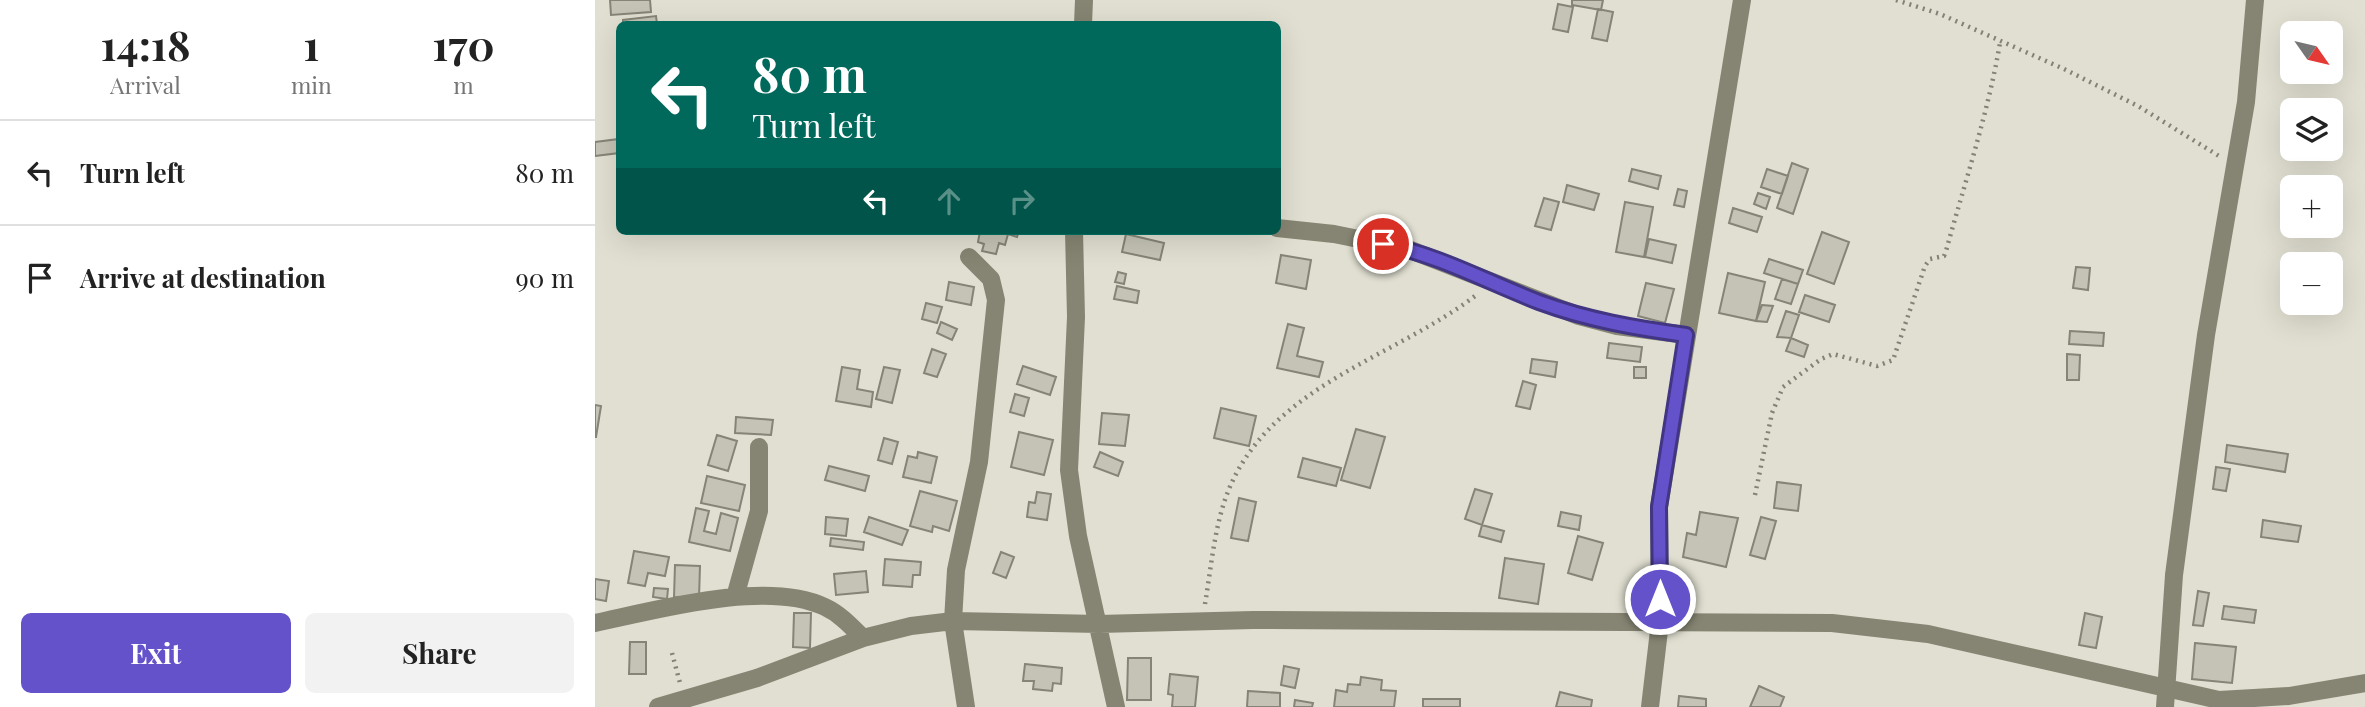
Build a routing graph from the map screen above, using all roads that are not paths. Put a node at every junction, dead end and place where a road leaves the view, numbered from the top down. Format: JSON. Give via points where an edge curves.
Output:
{"nodes":[{"id":1,"x":1084,"y":0,"type":"edge"},
{"id":2,"x":1742,"y":0,"type":"edge"},
{"id":3,"x":2255,"y":0,"type":"edge"},
{"id":4,"x":1083,"y":21,"type":"edge"},
{"id":5,"x":1281,"y":228,"type":"edge"},
{"id":6,"x":1074,"y":235,"type":"edge"},
{"id":7,"x":969,"y":257,"type":"dead end"},
{"id":8,"x":1686,"y":335,"type":"junction"},
{"id":9,"x":759,"y":447,"type":"dead end"},
{"id":10,"x":735,"y":597,"type":"junction"},
{"id":11,"x":953,"y":621,"type":"junction"},
{"id":12,"x":1660,"y":622,"type":"junction"},
{"id":13,"x":595,"y":623,"type":"edge"},
{"id":14,"x":1099,"y":624,"type":"junction"},
{"id":15,"x":863,"y":638,"type":"junction"},
{"id":16,"x":2365,"y":683,"type":"edge"},
{"id":17,"x":2166,"y":688,"type":"junction"},
{"id":18,"x":658,"y":707,"type":"edge"},
{"id":19,"x":965,"y":707,"type":"edge"},
{"id":20,"x":1116,"y":707,"type":"edge"},
{"id":21,"x":1650,"y":707,"type":"edge"},
{"id":22,"x":2165,"y":707,"type":"edge"}],
"edges":[{"from":1,"to":4,"type":"street"},
{"from":2,"to":8,"type":"street"},
{"from":3,"to":17,"type":"street","via":[[2246,102],[2206,335],[2174,575]]},
{"from":5,"to":8,"type":"street","via":[[1408,249],[1579,316]]},
{"from":6,"to":14,"type":"street","via":[[1076,317],[1069,470],[1078,536]]},
{"from":7,"to":11,"type":"street","via":[[991,279],[996,300],[979,462],[956,570]]},
{"from":8,"to":12,"type":"street","via":[[1659,507]]},
{"from":9,"to":10,"type":"street","via":[[759,510]]},
{"from":10,"to":13,"type":"street"},
{"from":10,"to":15,"type":"street","via":[[801,599],[825,607]]},
{"from":11,"to":14,"type":"street"},
{"from":11,"to":15,"type":"street"},
{"from":11,"to":19,"type":"street"},
{"from":12,"to":14,"type":"street"},
{"from":12,"to":17,"type":"street","via":[[1764,621],[1885,628]]},
{"from":12,"to":21,"type":"street"},
{"from":14,"to":20,"type":"street"},
{"from":15,"to":18,"type":"street","via":[[757,678]]},
{"from":16,"to":17,"type":"street","via":[[2249,700],[2219,700]]},
{"from":17,"to":22,"type":"street"}]}
